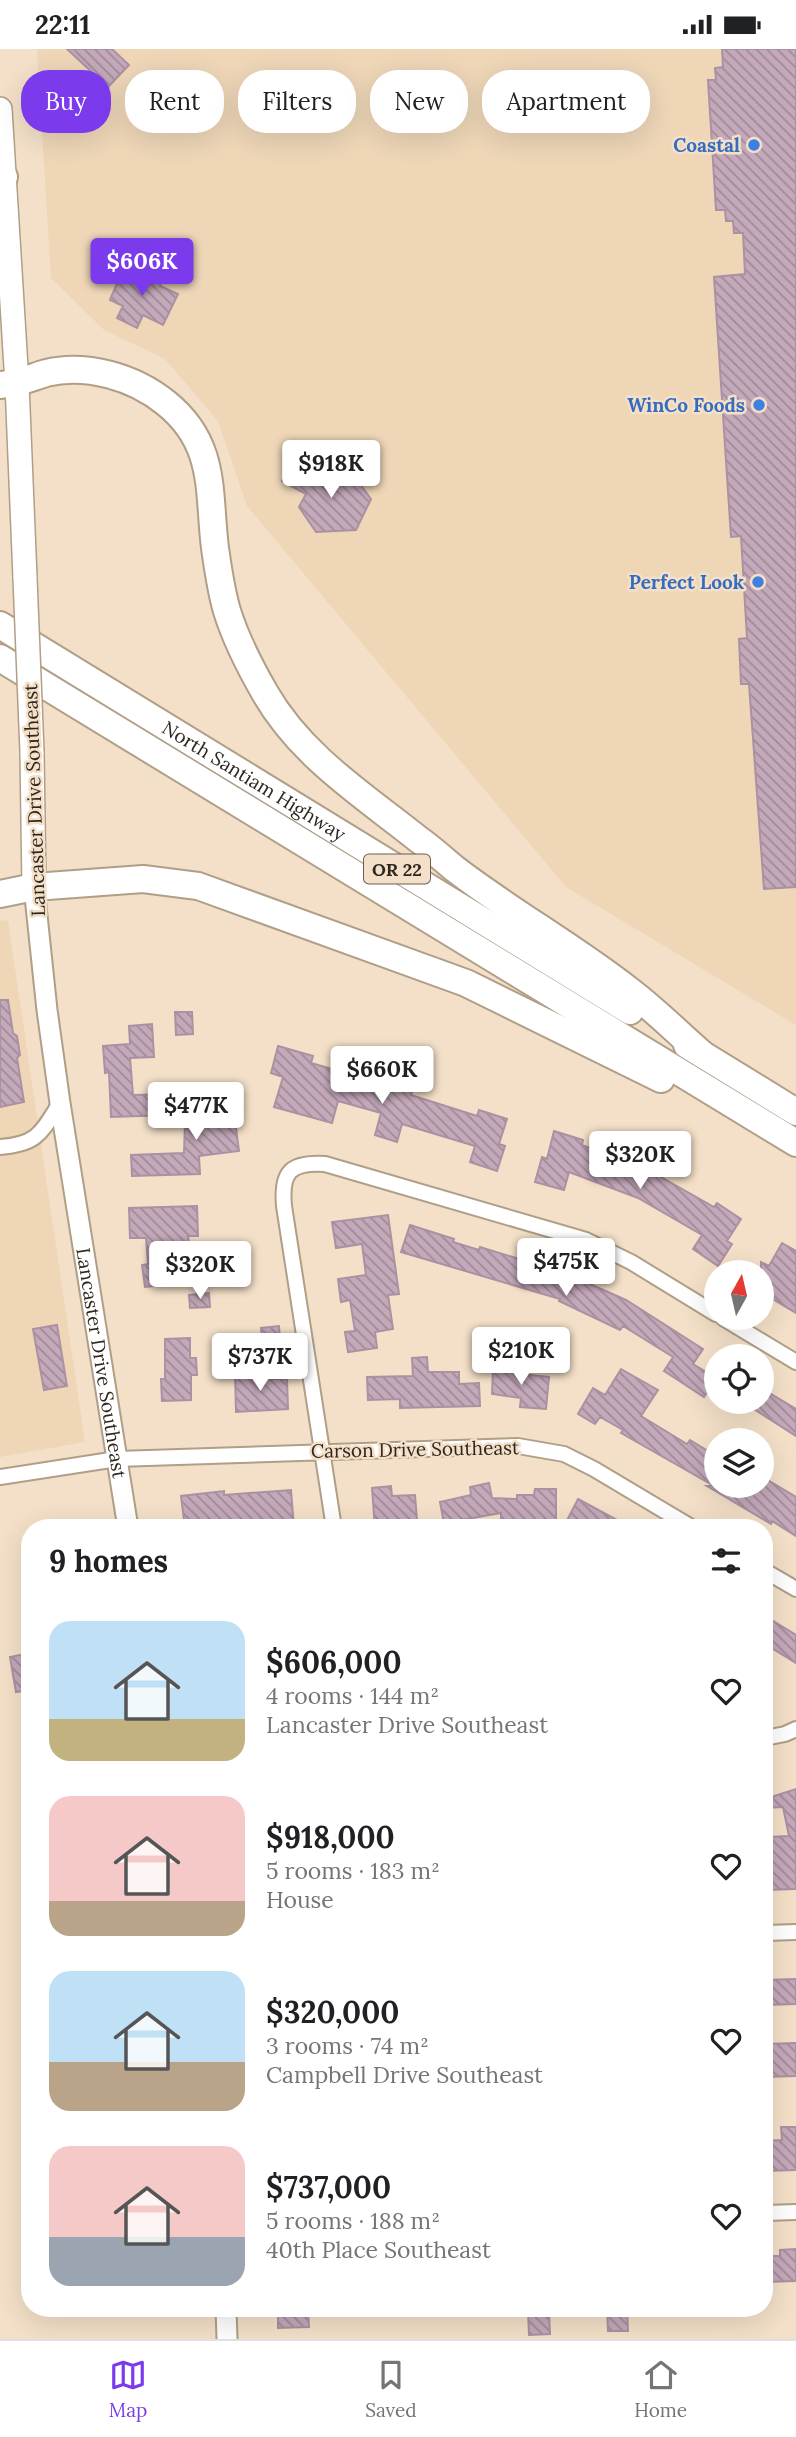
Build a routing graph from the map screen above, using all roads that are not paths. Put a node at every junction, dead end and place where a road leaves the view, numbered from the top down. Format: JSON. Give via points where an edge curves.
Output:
{"nodes":[{"id":1,"x":0,"y":109,"type":"edge"},
{"id":2,"x":2,"y":183,"type":"edge"},
{"id":3,"x":8,"y":384,"type":"edge"},
{"id":4,"x":0,"y":625,"type":"edge"},
{"id":5,"x":0,"y":659,"type":"edge"},
{"id":6,"x":34,"y":887,"type":"junction"},
{"id":7,"x":0,"y":894,"type":"edge"},
{"id":8,"x":702,"y":1054,"type":"junction"},
{"id":9,"x":60,"y":1103,"type":"junction"},
{"id":10,"x":796,"y":1112,"type":"edge"},
{"id":11,"x":796,"y":1144,"type":"edge"},
{"id":12,"x":0,"y":1147,"type":"edge"},
{"id":13,"x":704,"y":1307,"type":"edge"},
{"id":14,"x":743,"y":1330,"type":"edge"},
{"id":15,"x":796,"y":1362,"type":"edge"},
{"id":16,"x":322,"y":1451,"type":"junction"},
{"id":17,"x":117,"y":1459,"type":"junction"},
{"id":18,"x":0,"y":1477,"type":"edge"},
{"id":19,"x":127,"y":1519,"type":"edge"},
{"id":20,"x":333,"y":1519,"type":"edge"},
{"id":21,"x":678,"y":1519,"type":"edge"},
{"id":22,"x":773,"y":1576,"type":"edge"},
{"id":23,"x":796,"y":1590,"type":"edge"},
{"id":24,"x":796,"y":1729,"type":"edge"},
{"id":25,"x":773,"y":1736,"type":"edge"},
{"id":26,"x":796,"y":1932,"type":"edge"},
{"id":27,"x":773,"y":1933,"type":"edge"},
{"id":28,"x":796,"y":2212,"type":"edge"},
{"id":29,"x":773,"y":2213,"type":"edge"},
{"id":30,"x":226,"y":2317,"type":"edge"},
{"id":31,"x":227,"y":2339,"type":"edge"}],
"edges":[{"from":1,"to":2,"type":"main road","name":"Lancaster Drive Southeast"},
{"from":2,"to":3,"type":"main road","name":"Lancaster Drive Southeast"},
{"from":3,"to":6,"type":"main road","name":"Lancaster Drive Southeast","bridge":true,"via":[[25,578]]},
{"from":3,"to":8,"type":"highway","via":[[82,370],[124,379],[167,403],[192,432],[207,466],[227,611],[267,697],[297,737],[370,803],[456,870],[630,991]]},
{"from":4,"to":8,"type":"highway","name":"North Santiam Highway","number":"OR 22"},
{"from":5,"to":11,"type":"highway","name":"North Santiam Highway","number":"OR 22"},
{"from":6,"to":7,"type":"highway"},
{"from":6,"to":9,"type":"main road","name":"Lancaster Drive Southeast"},
{"from":6,"to":11,"type":"highway","via":[[143,879],[198,886],[466,983]]},
{"from":8,"to":10,"type":"highway","name":"North Santiam Highway","number":"OR 22"},
{"from":9,"to":12,"type":"street","via":[[27,1144]]},
{"from":9,"to":17,"type":"main road","name":"Lancaster Drive Southeast"},
{"from":13,"to":16,"type":"street","via":[[586,1240],[325,1164],[300,1165],[284,1179],[284,1206]]},
{"from":14,"to":15,"type":"street"},
{"from":16,"to":17,"type":"street","name":"Carson Drive Southeast"},
{"from":16,"to":20,"type":"street"},
{"from":16,"to":21,"type":"street","name":"Carson Drive Southeast","via":[[539,1448],[594,1469]]},
{"from":17,"to":18,"type":"street","name":"Carson Drive Southeast"},
{"from":17,"to":19,"type":"main road","name":"Lancaster Drive Southeast"},
{"from":22,"to":23,"type":"street"},
{"from":24,"to":25,"type":"street"},
{"from":26,"to":27,"type":"street"},
{"from":28,"to":29,"type":"street"},
{"from":30,"to":31,"type":"main road"}]}
